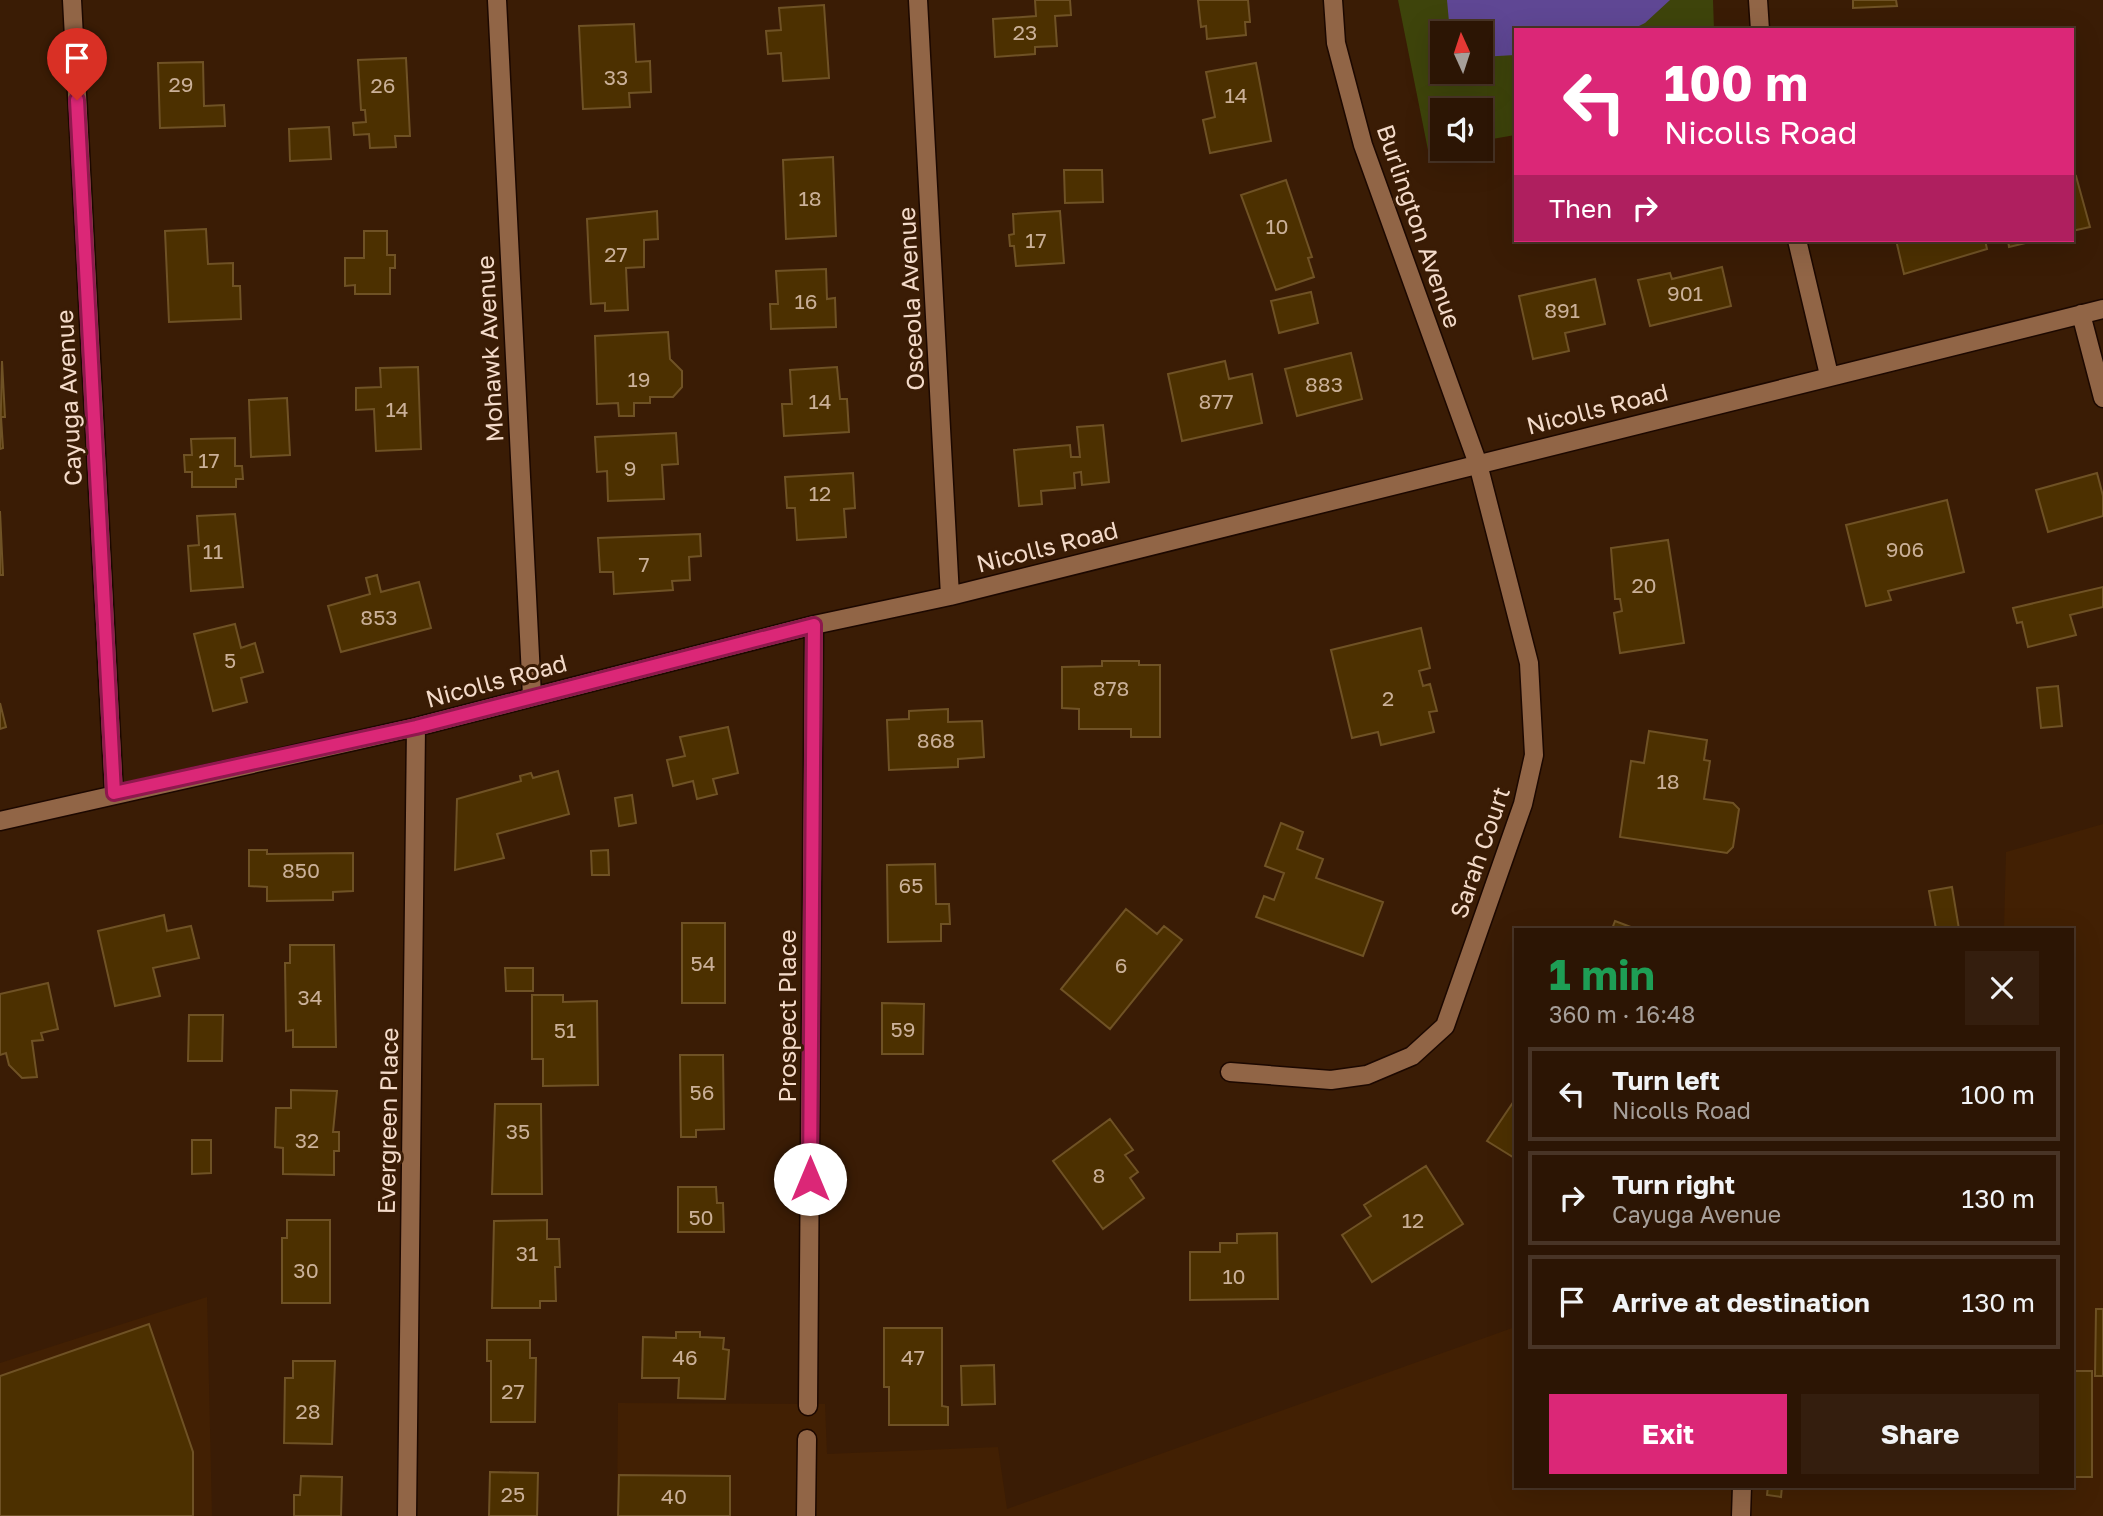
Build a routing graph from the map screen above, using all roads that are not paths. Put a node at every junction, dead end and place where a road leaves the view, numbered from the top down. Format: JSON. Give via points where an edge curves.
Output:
{"nodes":[{"id":1,"x":72,"y":0,"type":"edge"},
{"id":2,"x":497,"y":0,"type":"edge"},
{"id":3,"x":918,"y":0,"type":"edge"},
{"id":4,"x":1333,"y":0,"type":"edge"},
{"id":5,"x":1758,"y":0,"type":"edge"},
{"id":6,"x":1760,"y":28,"type":"edge"},
{"id":7,"x":1797,"y":242,"type":"edge"},
{"id":8,"x":2103,"y":309,"type":"edge"},
{"id":9,"x":2081,"y":314,"type":"junction"},
{"id":10,"x":1829,"y":375,"type":"junction"},
{"id":11,"x":2103,"y":398,"type":"edge"},
{"id":12,"x":1478,"y":464,"type":"junction"},
{"id":13,"x":950,"y":596,"type":"junction"},
{"id":14,"x":814,"y":625,"type":"junction"},
{"id":15,"x":532,"y":696,"type":"junction"},
{"id":16,"x":416,"y":727,"type":"junction"},
{"id":17,"x":114,"y":793,"type":"junction"},
{"id":18,"x":0,"y":821,"type":"edge"},
{"id":19,"x":1230,"y":1072,"type":"dead end"},
{"id":20,"x":808,"y":1406,"type":"dead end"},
{"id":21,"x":807,"y":1438,"type":"dead end"},
{"id":22,"x":1741,"y":1488,"type":"edge"},
{"id":23,"x":407,"y":1516,"type":"edge"},
{"id":24,"x":806,"y":1516,"type":"edge"},
{"id":25,"x":1741,"y":1516,"type":"edge"}],
"edges":[{"from":1,"to":17,"type":"street","name":"Cayuga Avenue"},
{"from":2,"to":15,"type":"street","name":"Mohawk Avenue"},
{"from":3,"to":13,"type":"street","name":"Osceola Avenue"},
{"from":4,"to":12,"type":"street","name":"Burlington Avenue","via":[[1336,43],[1363,145]]},
{"from":5,"to":6,"type":"street"},
{"from":7,"to":10,"type":"street"},
{"from":8,"to":9,"type":"street","name":"Nicolls Road"},
{"from":9,"to":10,"type":"street","name":"Nicolls Road"},
{"from":9,"to":11,"type":"street"},
{"from":10,"to":12,"type":"street","name":"Nicolls Road"},
{"from":12,"to":13,"type":"street","name":"Nicolls Road"},
{"from":12,"to":19,"type":"street","name":"Sarah Court","via":[[1529,663],[1534,755],[1523,804],[1446,1026],[1412,1056],[1367,1075],[1331,1080]]},
{"from":13,"to":14,"type":"street","name":"Nicolls Road"},
{"from":14,"to":15,"type":"street","name":"Nicolls Road"},
{"from":14,"to":20,"type":"street","name":"Prospect Place"},
{"from":15,"to":16,"type":"street","name":"Nicolls Road"},
{"from":16,"to":17,"type":"street","name":"Nicolls Road"},
{"from":16,"to":23,"type":"street","name":"Evergreen Place"},
{"from":17,"to":18,"type":"street","name":"Nicolls Road"},
{"from":21,"to":24,"type":"street"},
{"from":22,"to":25,"type":"street"}]}
